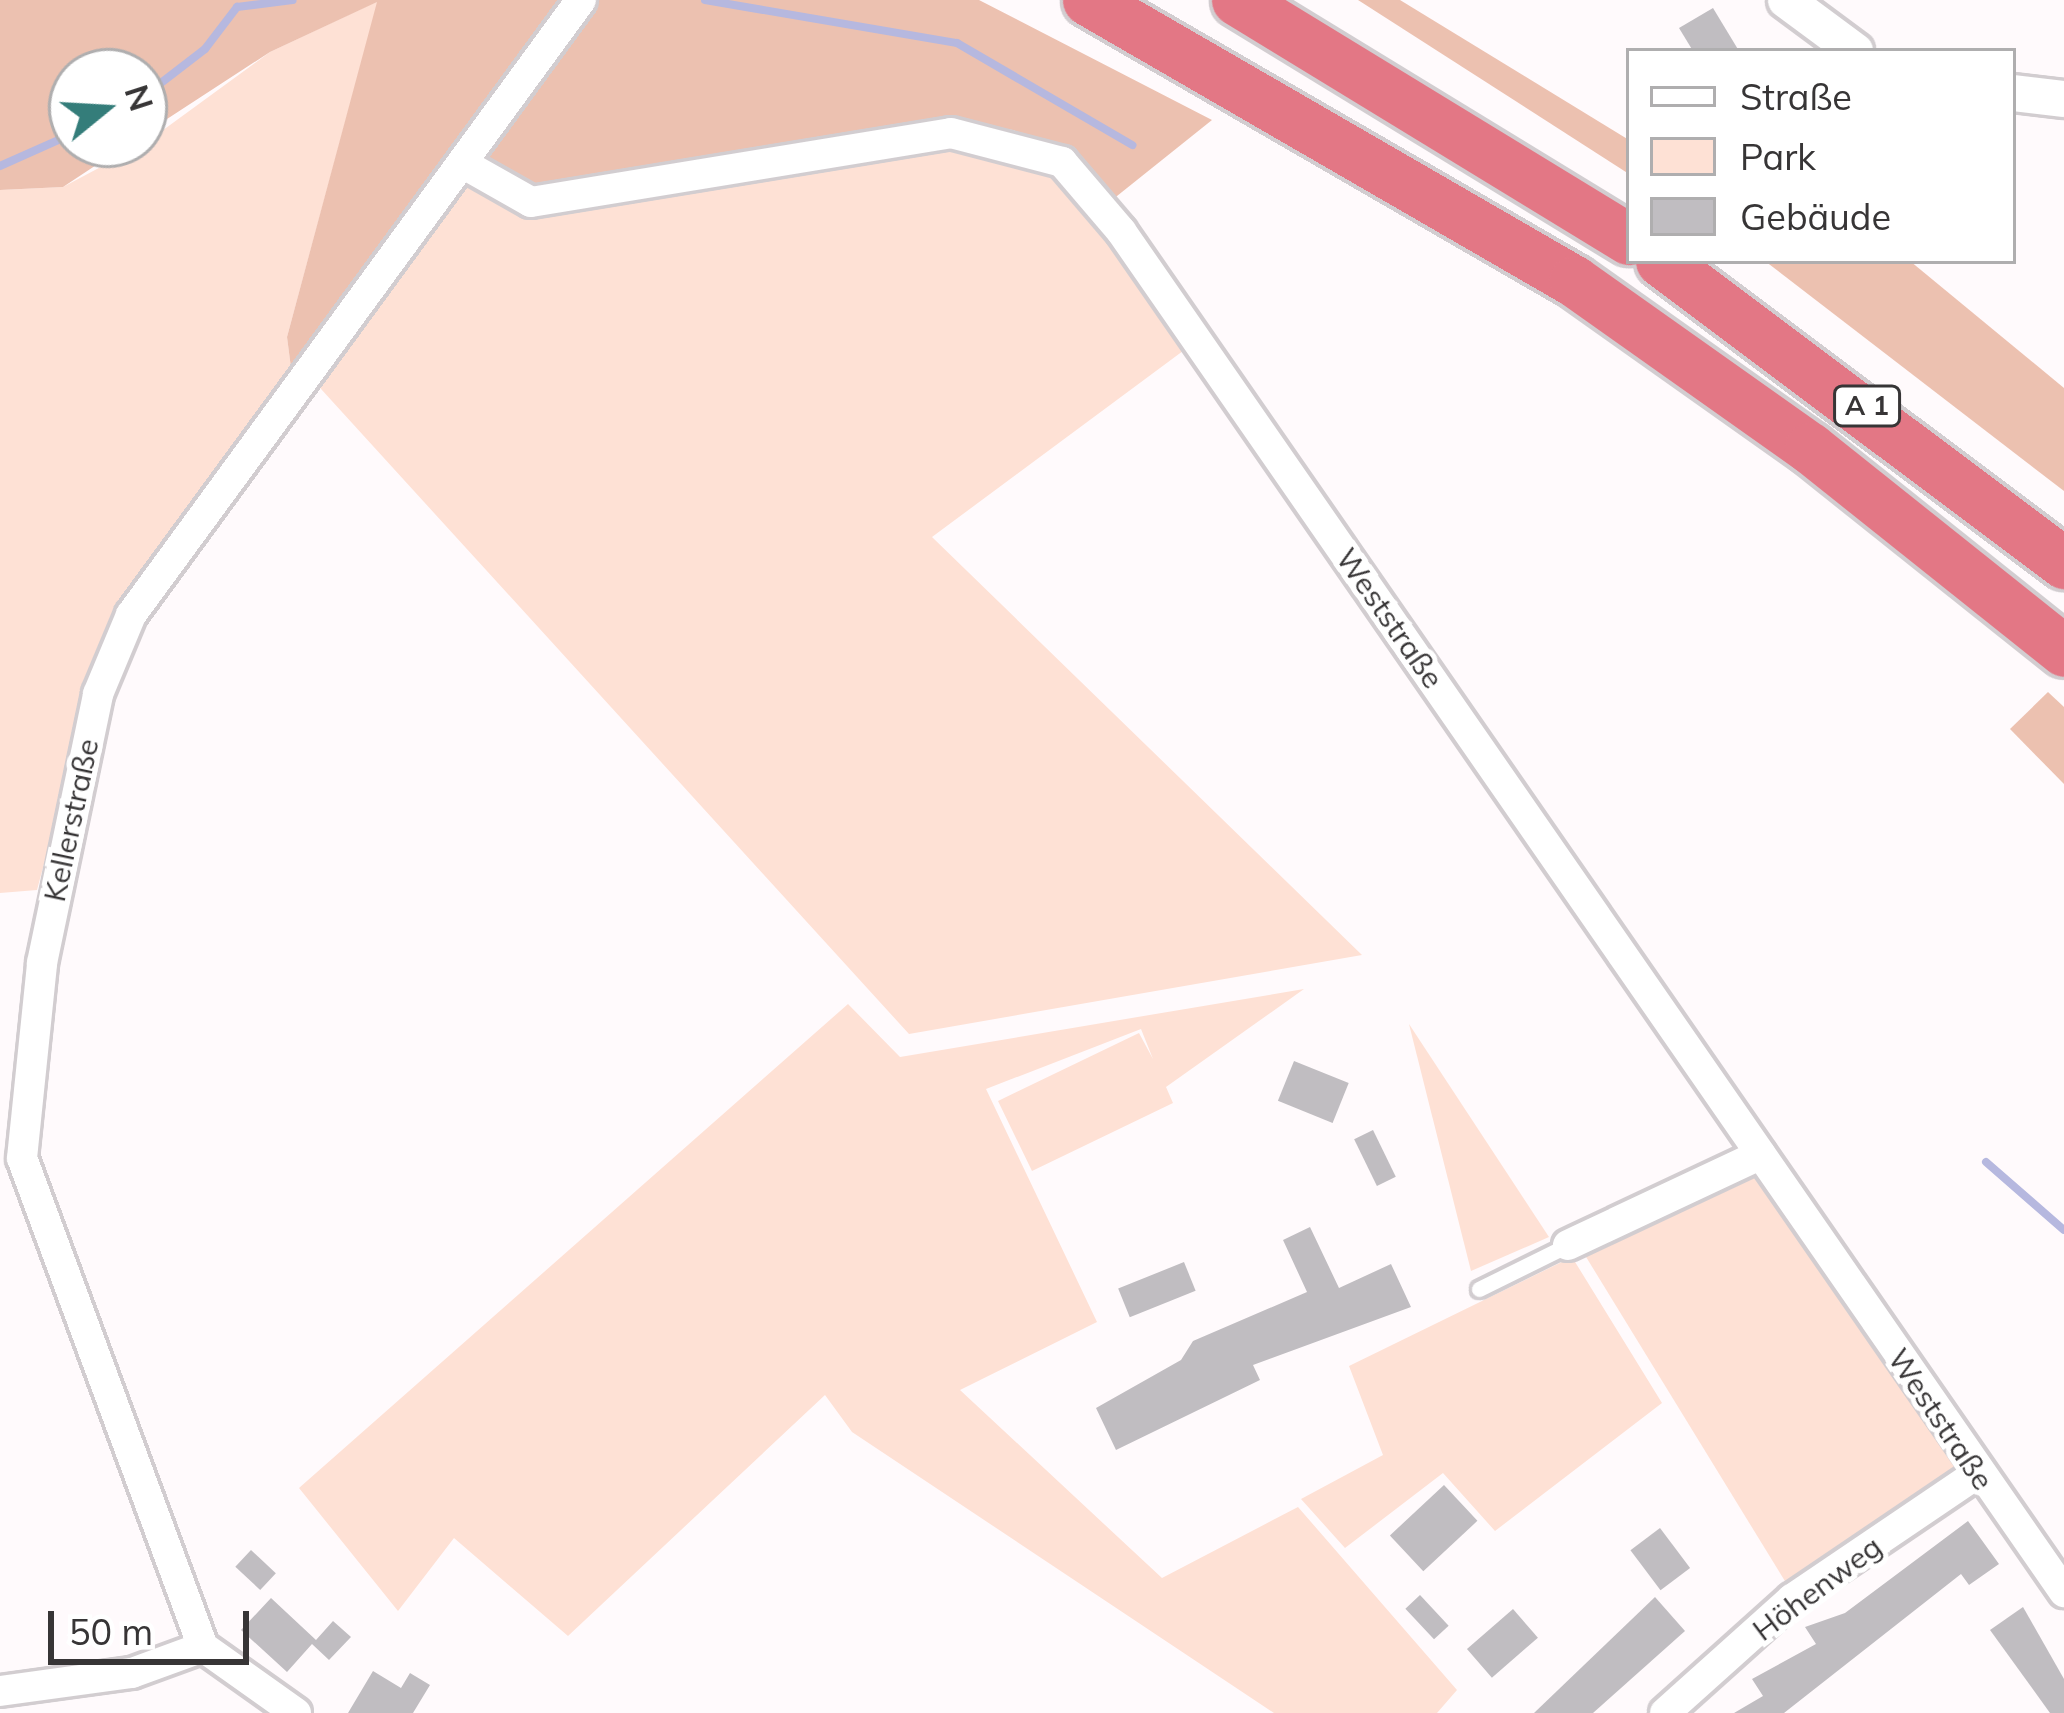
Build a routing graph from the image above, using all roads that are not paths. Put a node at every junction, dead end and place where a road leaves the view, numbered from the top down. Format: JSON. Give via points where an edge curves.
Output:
{"nodes":[{"id":1,"x":581,"y":0,"type":"edge"},
{"id":2,"x":1088,"y":0,"type":"edge"},
{"id":3,"x":1237,"y":0,"type":"edge"},
{"id":4,"x":1786,"y":0,"type":"edge"},
{"id":5,"x":1851,"y":48,"type":"edge"},
{"id":6,"x":2016,"y":92,"type":"edge"},
{"id":7,"x":2064,"y":99,"type":"edge"},
{"id":8,"x":462,"y":163,"type":"junction"},
{"id":9,"x":1626,"y":237,"type":"edge"},
{"id":10,"x":1665,"y":264,"type":"edge"},
{"id":11,"x":2064,"y":563,"type":"edge"},
{"id":12,"x":2064,"y":651,"type":"edge"},
{"id":13,"x":1761,"y":1154,"type":"junction"},
{"id":14,"x":11,"y":1155,"type":"edge"},
{"id":15,"x":1568,"y":1245,"type":"joint"},
{"id":16,"x":1480,"y":1289,"type":"dead end"},
{"id":17,"x":1978,"y":1473,"type":"junction"},
{"id":18,"x":2064,"y":1592,"type":"edge"},
{"id":19,"x":203,"y":1647,"type":"junction"},
{"id":20,"x":0,"y":1691,"type":"edge"},
{"id":21,"x":296,"y":1713,"type":"edge"},
{"id":22,"x":1665,"y":1713,"type":"edge"}],
"edges":[{"from":1,"to":8,"type":"street","name":"Kellerstraße"},
{"from":2,"to":12,"type":"highway","number":"A 1","via":[[1574,281],[1810,448]]},
{"from":3,"to":9,"type":"highway"},
{"from":4,"to":5,"type":"street"},
{"from":6,"to":7,"type":"street"},
{"from":8,"to":13,"type":"street","name":"Weststraße","via":[[531,202],[951,134],[1062,161]]},
{"from":8,"to":14,"type":"street","name":"Kellerstraße","via":[[131,615],[98,694],[66,828]]},
{"from":10,"to":11,"type":"highway","number":"A 1"},
{"from":13,"to":15,"type":"street"},
{"from":13,"to":17,"type":"street","name":"Weststraße"},
{"from":14,"to":19,"type":"street","name":"Kellerstraße"},
{"from":15,"to":16,"type":"lane"},
{"from":17,"to":18,"type":"street","name":"Weststraße"},
{"from":17,"to":22,"type":"street","name":"Höhenweg","via":[[1792,1599]]},
{"from":19,"to":20,"type":"street","via":[[132,1673]]},
{"from":19,"to":21,"type":"street"}]}
